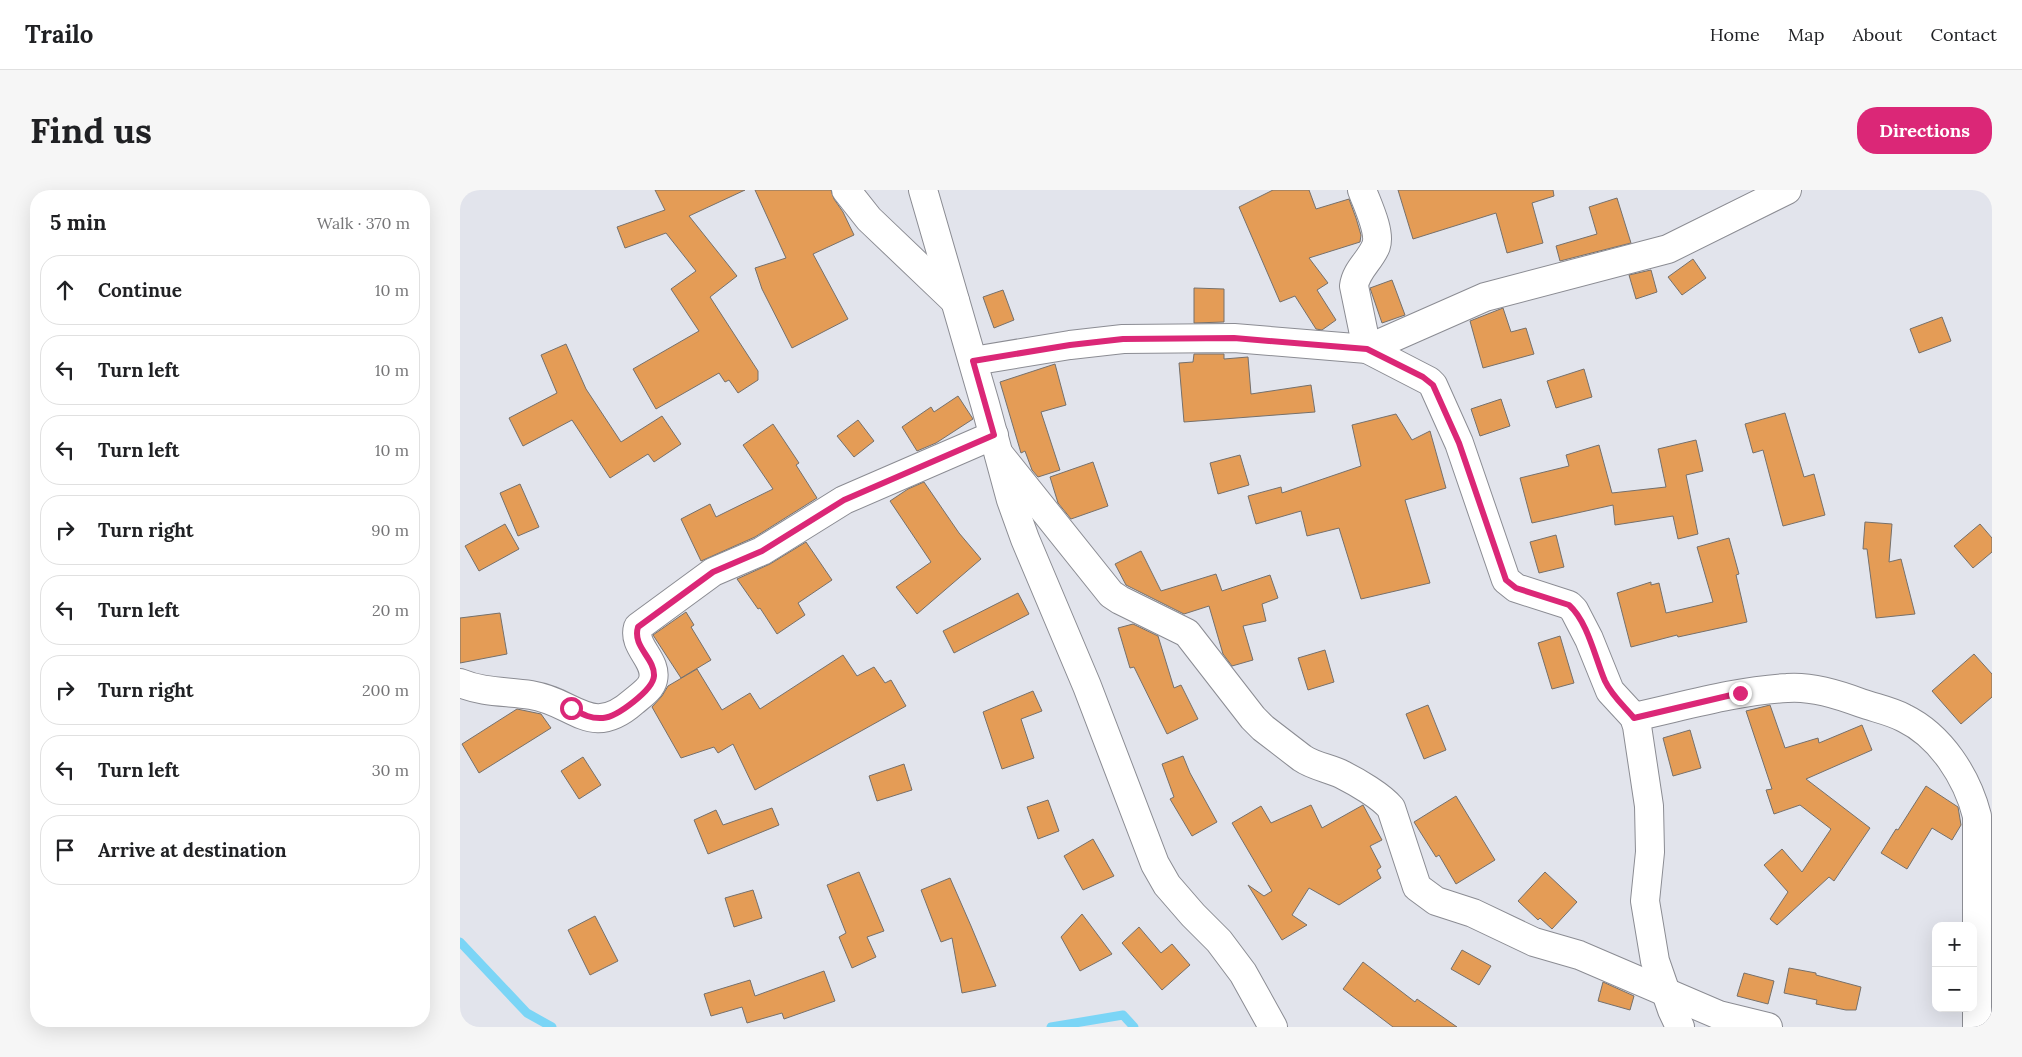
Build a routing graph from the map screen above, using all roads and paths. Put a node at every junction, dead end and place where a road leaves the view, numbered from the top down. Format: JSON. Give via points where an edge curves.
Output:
{"nodes":[{"id":1,"x":846,"y":190,"type":"edge"},
{"id":2,"x":923,"y":190,"type":"edge"},
{"id":3,"x":1362,"y":190,"type":"edge"},
{"id":4,"x":1787,"y":190,"type":"edge"},
{"id":5,"x":956,"y":302,"type":"junction"},
{"id":6,"x":1367,"y":349,"type":"junction"},
{"id":7,"x":973,"y":361,"type":"junction"},
{"id":8,"x":996,"y":445,"type":"junction"},
{"id":9,"x":460,"y":684,"type":"edge"},
{"id":10,"x":1634,"y":718,"type":"junction"},
{"id":11,"x":1666,"y":992,"type":"junction"},
{"id":12,"x":1273,"y":1027,"type":"edge"},
{"id":13,"x":1680,"y":1027,"type":"edge"},
{"id":14,"x":1768,"y":1027,"type":"edge"},
{"id":15,"x":1978,"y":1027,"type":"edge"}],
"edges":[{"from":1,"to":5,"type":"street","via":[[869,219]]},
{"from":2,"to":5,"type":"street"},
{"from":3,"to":6,"type":"street","via":[[1378,237],[1376,246],[1355,277],[1354,286]]},
{"from":4,"to":6,"type":"street","via":[[1668,248],[1485,298]]},
{"from":5,"to":7,"type":"street"},
{"from":6,"to":7,"type":"street","via":[[1234,338],[1123,339]]},
{"from":6,"to":10,"type":"street","via":[[1433,385],[1459,443],[1506,580],[1516,588],[1569,605],[1574,610],[1610,691]]},
{"from":7,"to":8,"type":"street"},
{"from":8,"to":9,"type":"street","via":[[844,500],[762,551],[713,572],[638,627],[636,635],[640,648],[653,669],[654,677],[651,685],[615,715],[589,718],[530,694],[484,692]]},
{"from":8,"to":11,"type":"street","via":[[1111,594],[1187,633],[1253,718],[1302,758],[1342,774],[1385,801],[1391,808],[1417,888],[1426,896],[1473,913],[1534,942],[1579,955]]},
{"from":8,"to":12,"type":"street","via":[[1025,539],[1087,686],[1155,864],[1167,885],[1219,941],[1243,973]]},
{"from":10,"to":11,"type":"street","via":[[1640,736],[1650,806],[1650,852],[1644,901],[1655,961]]},
{"from":10,"to":15,"type":"street","via":[[1740,693],[1790,688],[1838,694],[1905,718],[1928,734],[1963,777],[1976,816]]},
{"from":11,"to":13,"type":"street"},
{"from":11,"to":14,"type":"street","via":[[1719,1015]]}]}
